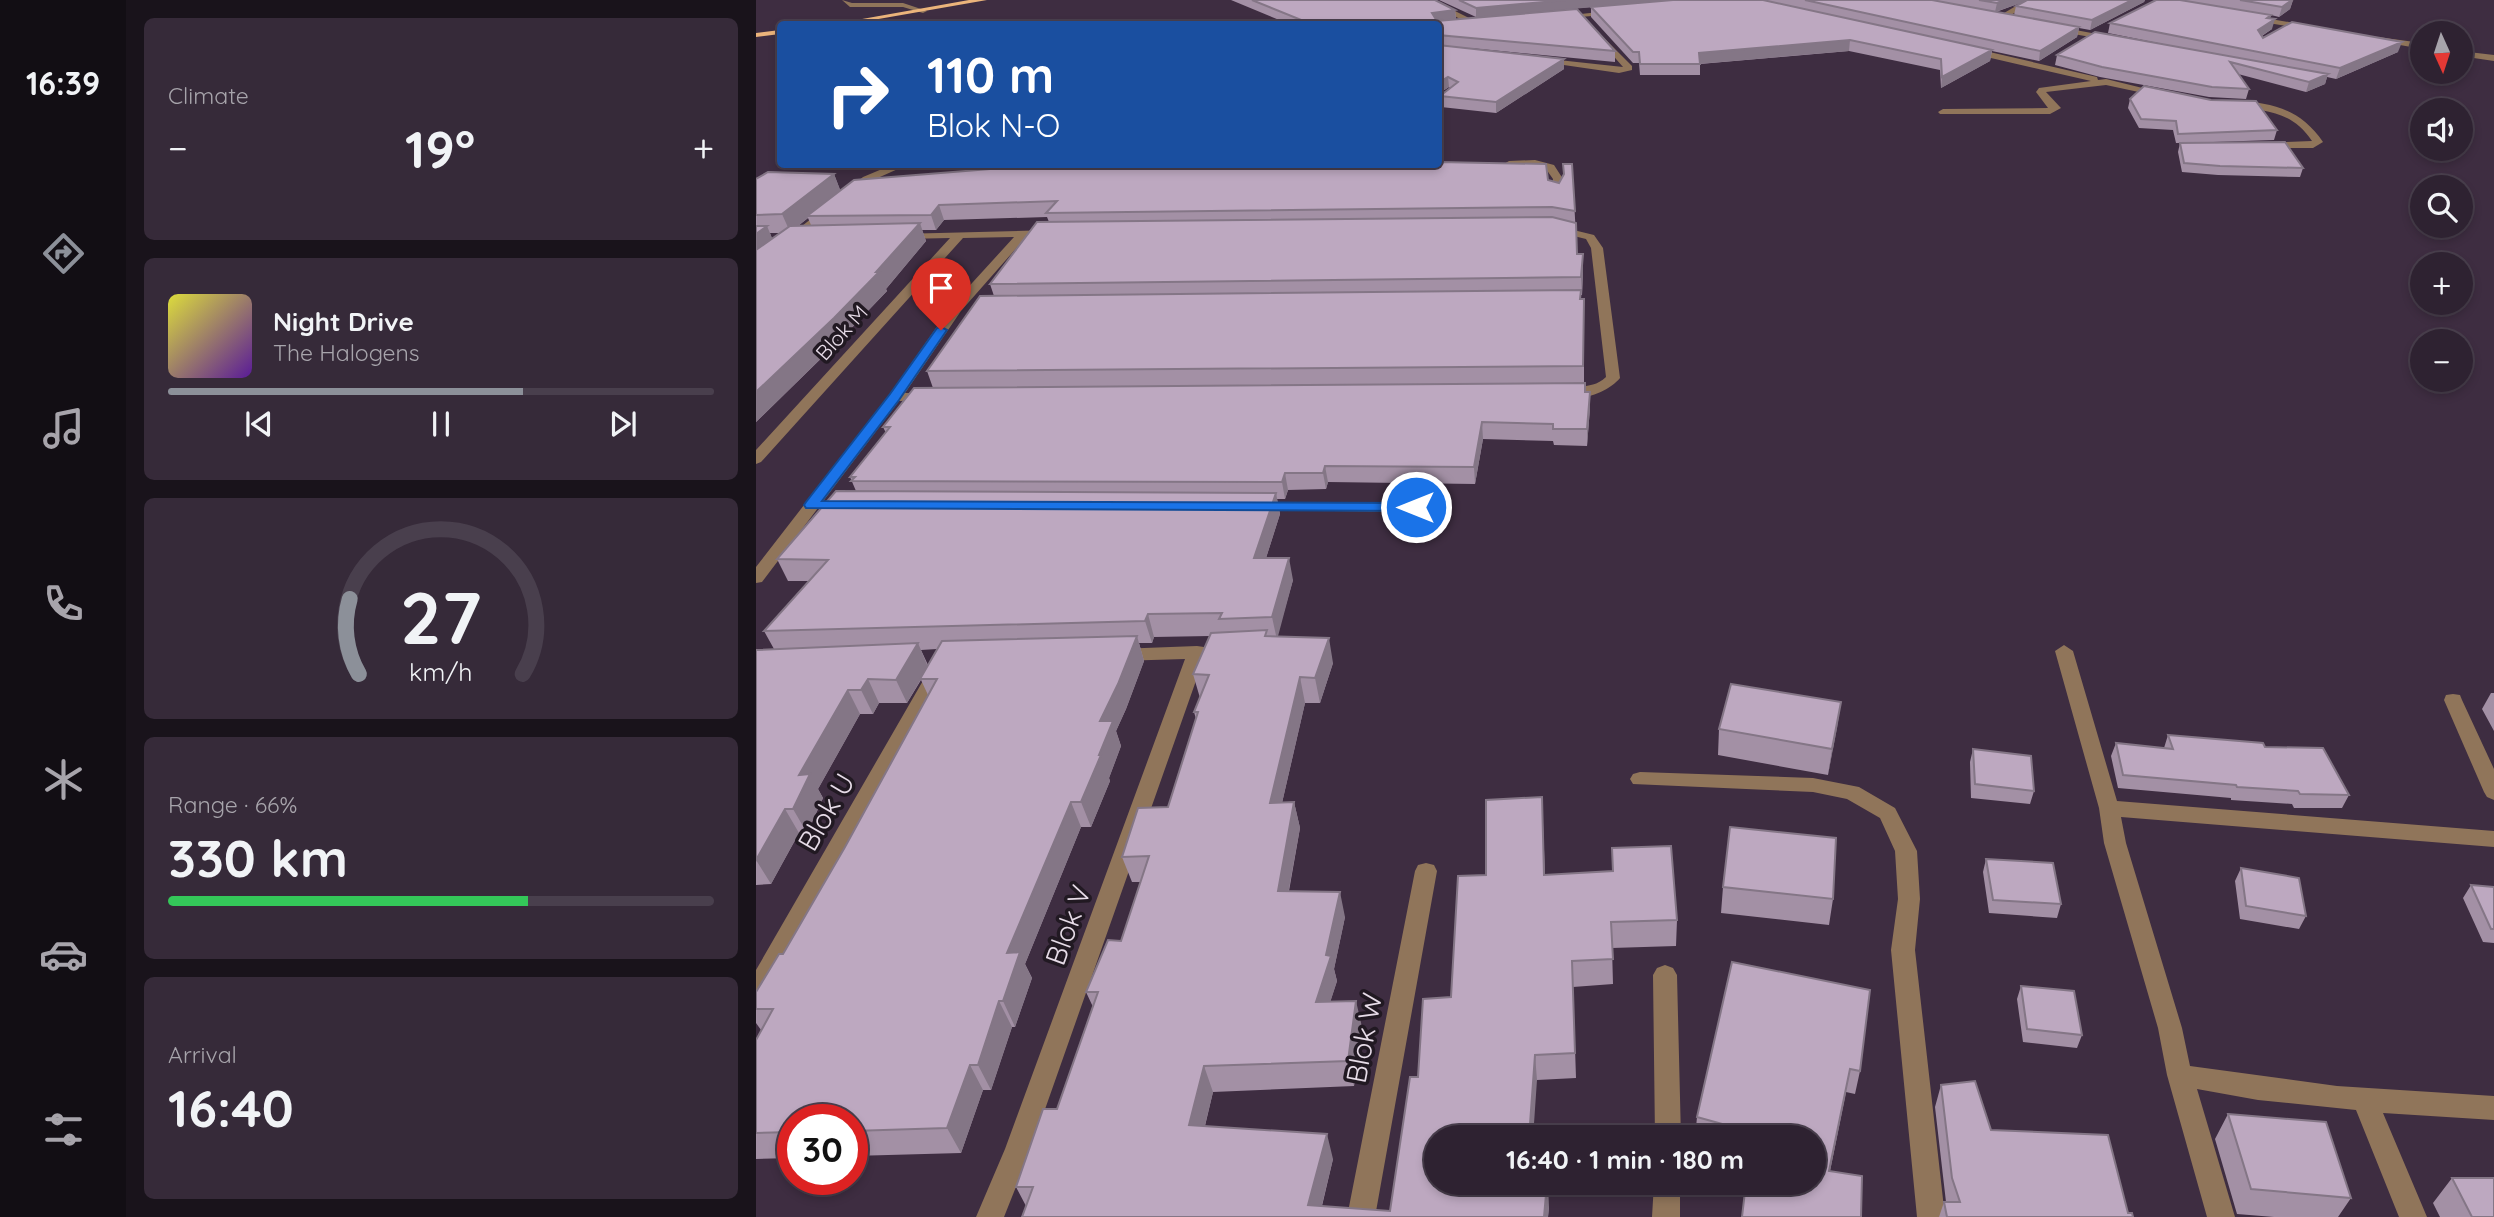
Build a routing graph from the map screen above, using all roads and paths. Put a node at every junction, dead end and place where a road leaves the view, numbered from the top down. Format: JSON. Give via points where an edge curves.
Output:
{"nodes":[{"id":1,"x":846,"y":0,"type":"edge"},
{"id":2,"x":983,"y":0,"type":"edge"},
{"id":3,"x":1427,"y":0,"type":"edge"},
{"id":4,"x":2032,"y":0,"type":"edge"},
{"id":5,"x":923,"y":10,"type":"junction"},
{"id":6,"x":1623,"y":12,"type":"edge"},
{"id":7,"x":1581,"y":15,"type":"junction"},
{"id":8,"x":2244,"y":16,"type":"edge"},
{"id":9,"x":1554,"y":17,"type":"edge"},
{"id":10,"x":1986,"y":17,"type":"edge"},
{"id":11,"x":1998,"y":19,"type":"junction"},
{"id":12,"x":856,"y":21,"type":"edge"},
{"id":13,"x":1487,"y":22,"type":"edge"},
{"id":14,"x":2013,"y":22,"type":"edge"},
{"id":15,"x":1473,"y":23,"type":"junction"},
{"id":16,"x":1450,"y":24,"type":"edge"},
{"id":17,"x":2291,"y":24,"type":"junction"},
{"id":18,"x":2046,"y":27,"type":"edge"},
{"id":19,"x":2103,"y":29,"type":"edge"},
{"id":20,"x":2317,"y":29,"type":"edge"},
{"id":21,"x":2281,"y":30,"type":"edge"},
{"id":22,"x":777,"y":32,"type":"edge"},
{"id":23,"x":756,"y":35,"type":"edge"},
{"id":24,"x":2092,"y":35,"type":"junction"},
{"id":25,"x":2370,"y":37,"type":"edge"},
{"id":26,"x":2082,"y":41,"type":"edge"},
{"id":27,"x":2128,"y":41,"type":"edge"},
{"id":28,"x":2410,"y":44,"type":"edge"},
{"id":29,"x":1957,"y":48,"type":"edge"},
{"id":30,"x":2473,"y":55,"type":"edge"},
{"id":31,"x":2494,"y":58,"type":"edge"},
{"id":32,"x":1530,"y":59,"type":"edge"},
{"id":33,"x":2050,"y":61,"type":"dead end"},
{"id":34,"x":2040,"y":67,"type":"junction"},
{"id":35,"x":2106,"y":82,"type":"junction"},
{"id":36,"x":2168,"y":95,"type":"edge"},
{"id":37,"x":2219,"y":103,"type":"edge"},
{"id":38,"x":1943,"y":113,"type":"dead end"},
{"id":39,"x":2249,"y":146,"type":"edge"},
{"id":40,"x":1497,"y":164,"type":"edge"},
{"id":41,"x":894,"y":168,"type":"edge"},
{"id":42,"x":880,"y":187,"type":"edge"},
{"id":43,"x":853,"y":189,"type":"junction"},
{"id":44,"x":1556,"y":192,"type":"edge"},
{"id":45,"x":1539,"y":228,"type":"edge"},
{"id":46,"x":1024,"y":233,"type":"junction"},
{"id":47,"x":1066,"y":233,"type":"edge"},
{"id":48,"x":960,"y":234,"type":"junction"},
{"id":49,"x":895,"y":236,"type":"edge"},
{"id":50,"x":817,"y":238,"type":"edge"},
{"id":51,"x":768,"y":239,"type":"edge"},
{"id":52,"x":791,"y":239,"type":"junction"},
{"id":53,"x":756,"y":269,"type":"edge"},
{"id":54,"x":1544,"y":392,"type":"edge"},
{"id":55,"x":895,"y":397,"type":"junction"},
{"id":56,"x":950,"y":397,"type":"edge"},
{"id":57,"x":756,"y":459,"type":"edge"},
{"id":58,"x":811,"y":505,"type":"junction"},
{"id":59,"x":839,"y":505,"type":"edge"},
{"id":60,"x":1238,"y":506,"type":"edge"},
{"id":61,"x":1416,"y":507,"type":"dead end"},
{"id":62,"x":756,"y":578,"type":"edge"},
{"id":63,"x":1222,"y":651,"type":"edge"},
{"id":64,"x":1197,"y":652,"type":"junction"},
{"id":65,"x":2064,"y":652,"type":"dead end"},
{"id":66,"x":1104,"y":655,"type":"edge"},
{"id":67,"x":917,"y":660,"type":"edge"},
{"id":68,"x":2453,"y":700,"type":"dead end"},
{"id":69,"x":1640,"y":779,"type":"dead end"},
{"id":70,"x":2494,"y":792,"type":"edge"},
{"id":71,"x":2109,"y":808,"type":"junction"},
{"id":72,"x":2494,"y":839,"type":"edge"},
{"id":73,"x":1426,"y":871,"type":"dead end"},
{"id":74,"x":1665,"y":975,"type":"dead end"},
{"id":75,"x":756,"y":992,"type":"edge"},
{"id":76,"x":2180,"y":1075,"type":"junction"},
{"id":77,"x":2365,"y":1101,"type":"junction"},
{"id":78,"x":2494,"y":1108,"type":"edge"},
{"id":79,"x":1668,"y":1125,"type":"edge"},
{"id":80,"x":1667,"y":1195,"type":"edge"},
{"id":81,"x":990,"y":1217,"type":"edge"},
{"id":82,"x":1361,"y":1217,"type":"edge"},
{"id":83,"x":1666,"y":1217,"type":"edge"},
{"id":84,"x":1931,"y":1217,"type":"edge"},
{"id":85,"x":2221,"y":1217,"type":"edge"},
{"id":86,"x":2413,"y":1217,"type":"edge"}],
"edges":[{"from":1,"to":5,"type":"street","via":[[850,5],[902,5]]},
{"from":2,"to":5,"type":"main road"},
{"from":3,"to":15,"type":"street"},
{"from":4,"to":11,"type":"street"},
{"from":5,"to":12,"type":"main road"},
{"from":6,"to":7,"type":"street"},
{"from":7,"to":9,"type":"street"},
{"from":7,"to":32,"type":"street","via":[[1629,68]]},
{"from":8,"to":17,"type":"street"},
{"from":10,"to":11,"type":"street"},
{"from":11,"to":14,"type":"street"},
{"from":13,"to":15,"type":"street"},
{"from":15,"to":16,"type":"street"},
{"from":17,"to":20,"type":"street"},
{"from":17,"to":21,"type":"street"},
{"from":18,"to":24,"type":"street"},
{"from":19,"to":24,"type":"street"},
{"from":22,"to":23,"type":"main road"},
{"from":24,"to":26,"type":"street"},
{"from":24,"to":27,"type":"street"},
{"from":25,"to":28,"type":"street"},
{"from":29,"to":34,"type":"street"},
{"from":30,"to":31,"type":"street"},
{"from":33,"to":34,"type":"street"},
{"from":34,"to":35,"type":"street"},
{"from":35,"to":36,"type":"street"},
{"from":35,"to":38,"type":"street","via":[[2042,90],[2056,108],[2050,111]]},
{"from":37,"to":39,"type":"street","via":[[2277,107],[2318,142]]},
{"from":40,"to":44,"type":"street","via":[[1545,165],[1558,179]]},
{"from":41,"to":43,"type":"street"},
{"from":42,"to":43,"type":"street"},
{"from":43,"to":52,"type":"street"},
{"from":45,"to":54,"type":"street","via":[[1572,230],[1590,237],[1597,248],[1596,301],[1614,378],[1606,388]]},
{"from":46,"to":47,"type":"street"},
{"from":46,"to":48,"type":"street"},
{"from":46,"to":55,"type":"street"},
{"from":48,"to":49,"type":"street"},
{"from":48,"to":57,"type":"street","name":"Blok M"},
{"from":50,"to":52,"type":"street"},
{"from":51,"to":52,"type":"street"},
{"from":52,"to":53,"type":"street"},
{"from":55,"to":56,"type":"street"},
{"from":55,"to":58,"type":"street"},
{"from":58,"to":59,"type":"street"},
{"from":58,"to":62,"type":"street"},
{"from":60,"to":61,"type":"street"},
{"from":63,"to":64,"type":"street"},
{"from":64,"to":66,"type":"street"},
{"from":64,"to":81,"type":"street","name":"Blok V"},
{"from":65,"to":71,"type":"street"},
{"from":67,"to":75,"type":"street","name":"Blok U","via":[[944,660]]},
{"from":68,"to":70,"type":"street"},
{"from":69,"to":84,"type":"street","via":[[1813,785],[1852,792],[1888,813],[1906,851],[1909,899],[1903,950]]},
{"from":71,"to":72,"type":"street"},
{"from":71,"to":76,"type":"street"},
{"from":73,"to":82,"type":"street","name":"Blok W"},
{"from":74,"to":79,"type":"street"},
{"from":76,"to":77,"type":"street"},
{"from":76,"to":85,"type":"street"},
{"from":77,"to":78,"type":"street"},
{"from":77,"to":86,"type":"street"},
{"from":80,"to":83,"type":"street"}]}
